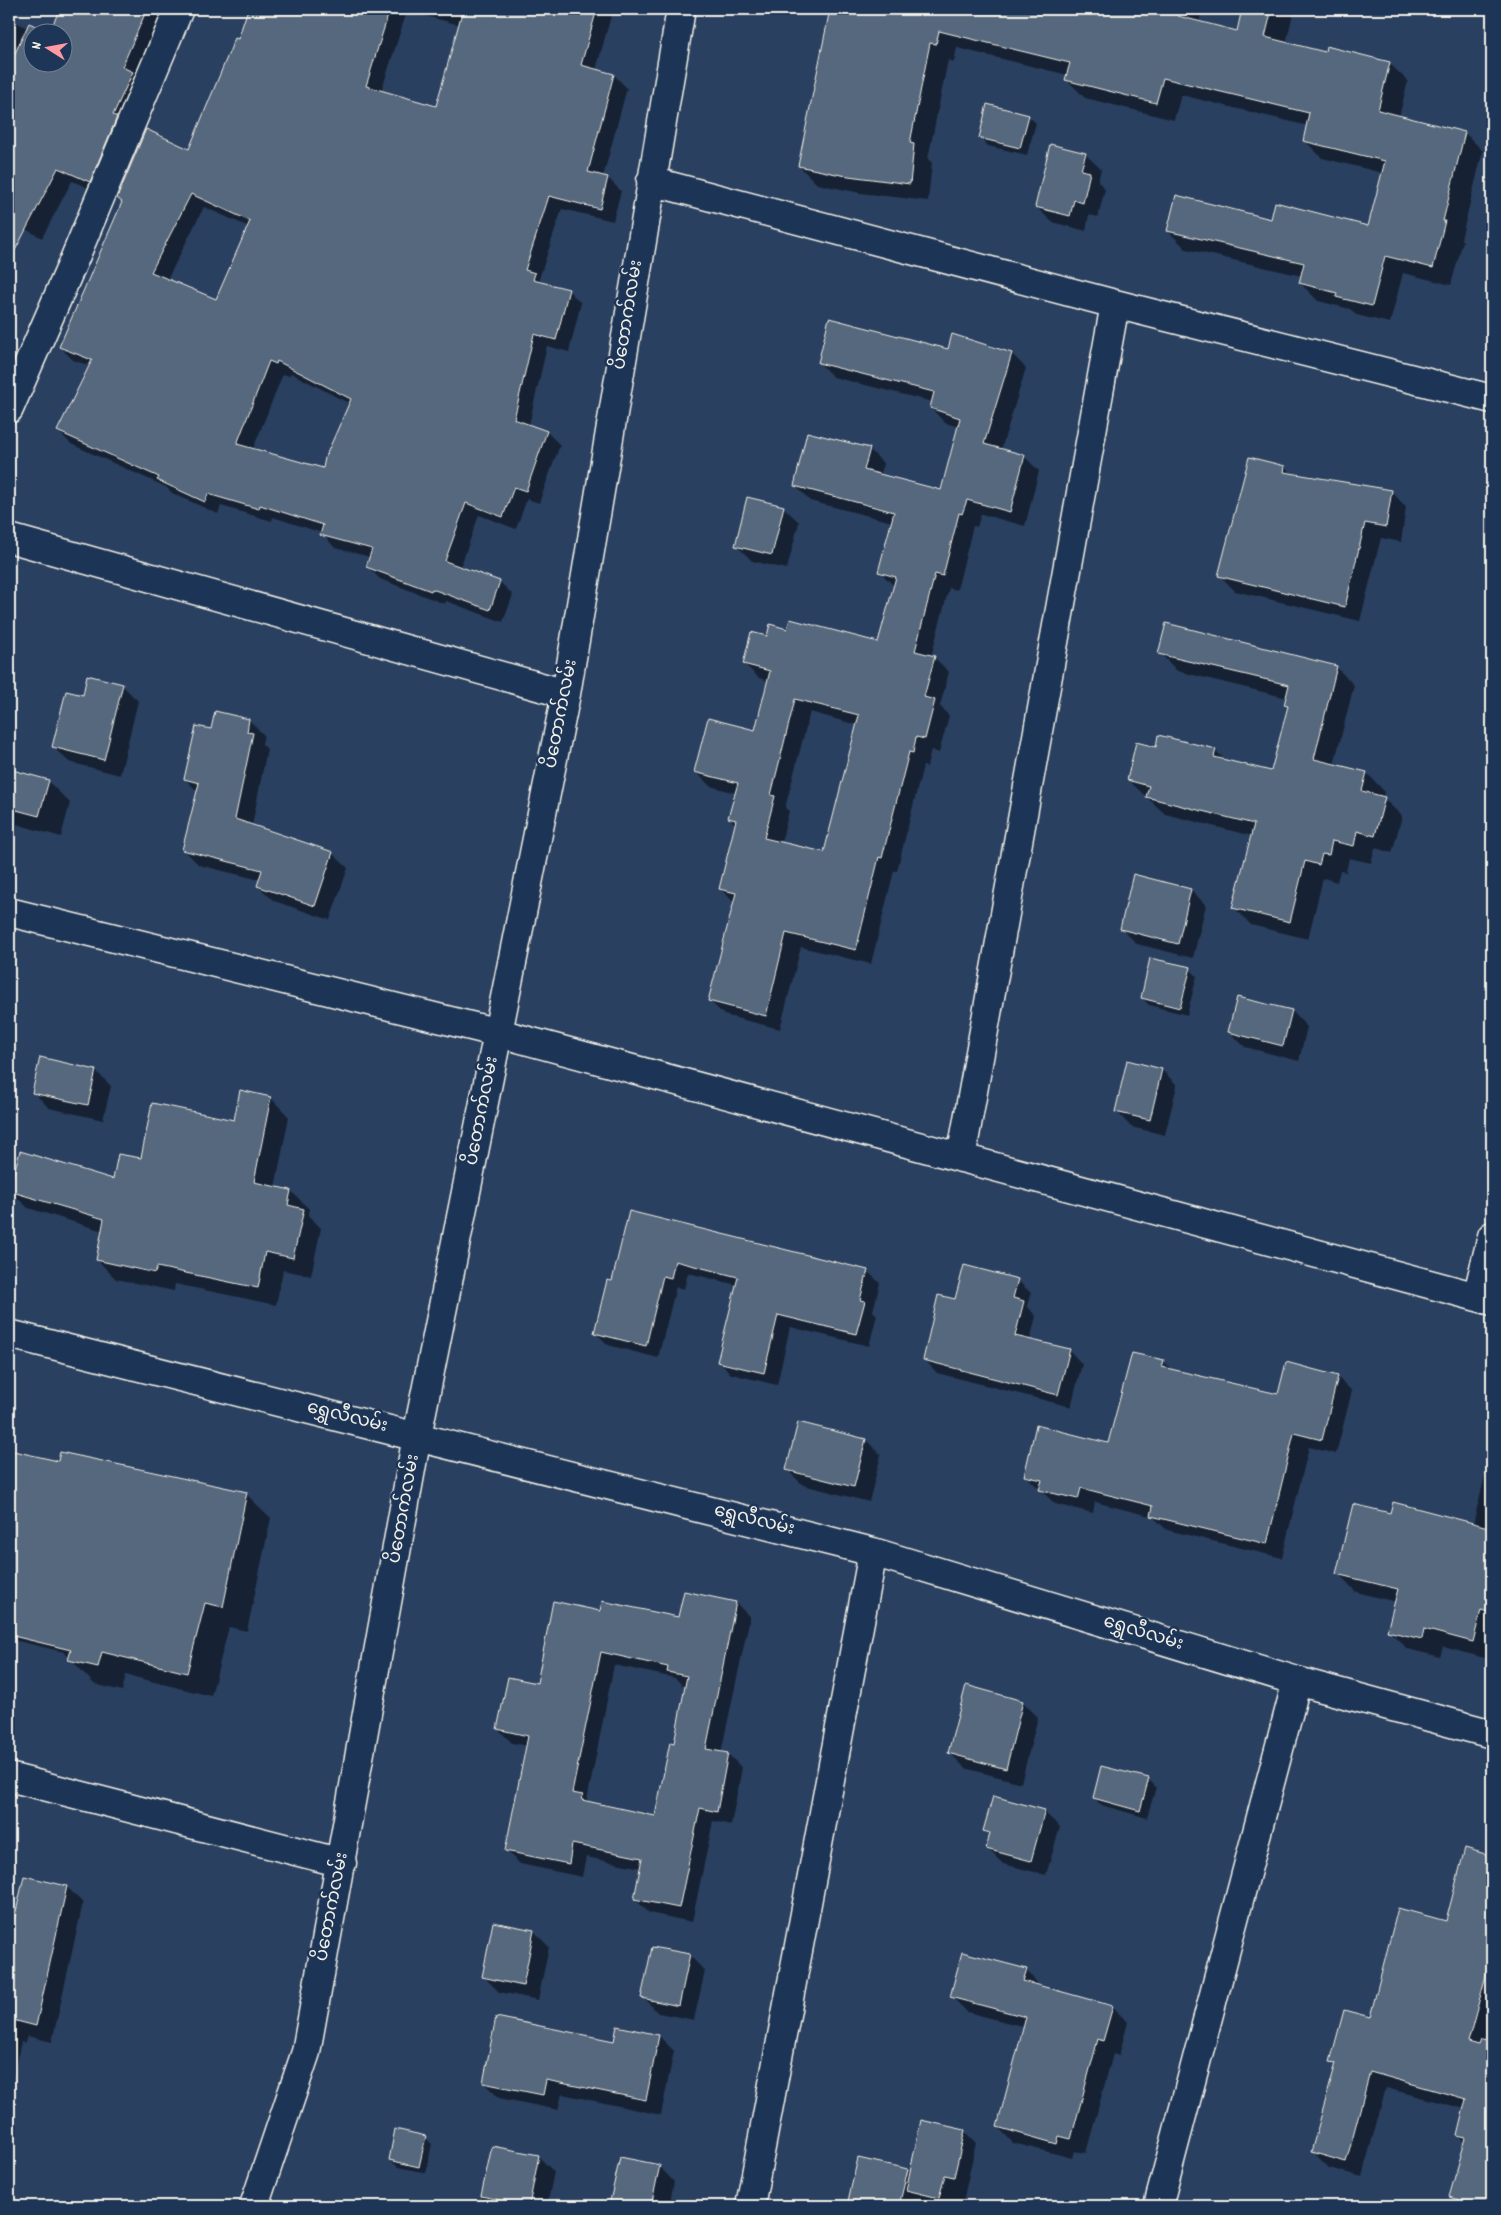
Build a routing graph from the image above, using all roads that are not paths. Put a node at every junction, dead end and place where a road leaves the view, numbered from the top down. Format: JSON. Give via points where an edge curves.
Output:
{"nodes":[{"id":1,"x":179,"y":9,"type":"edge"},
{"id":2,"x":681,"y":9,"type":"edge"},
{"id":3,"x":651,"y":181,"type":"junction"},
{"id":4,"x":1115,"y":304,"type":"junction"},
{"id":5,"x":1492,"y":399,"type":"edge"},
{"id":6,"x":9,"y":409,"type":"edge"},
{"id":7,"x":9,"y":538,"type":"edge"},
{"id":8,"x":566,"y":694,"type":"junction"},
{"id":9,"x":9,"y":912,"type":"edge"},
{"id":10,"x":499,"y":1033,"type":"junction"},
{"id":11,"x":961,"y":1158,"type":"junction"},
{"id":12,"x":1492,"y":1236,"type":"edge"},
{"id":13,"x":1485,"y":1299,"type":"edge"},
{"id":14,"x":9,"y":1334,"type":"edge"},
{"id":15,"x":418,"y":1436,"type":"junction"},
{"id":16,"x":874,"y":1552,"type":"junction"},
{"id":17,"x":1297,"y":1681,"type":"junction"},
{"id":18,"x":1492,"y":1734,"type":"edge"},
{"id":19,"x":9,"y":1777,"type":"edge"},
{"id":20,"x":342,"y":1863,"type":"junction"},
{"id":21,"x":254,"y":2206,"type":"edge"},
{"id":22,"x":750,"y":2206,"type":"edge"},
{"id":23,"x":1158,"y":2206,"type":"edge"}],
"edges":[{"from":1,"to":6,"type":"street"},
{"from":2,"to":3,"type":"street","name":"ပိတောက်လမ်း"},
{"from":3,"to":4,"type":"street"},
{"from":3,"to":8,"type":"street","name":"ပိတောက်လမ်း"},
{"from":4,"to":5,"type":"street"},
{"from":4,"to":11,"type":"street"},
{"from":7,"to":8,"type":"street"},
{"from":8,"to":10,"type":"street","name":"ပိတောက်လမ်း"},
{"from":9,"to":10,"type":"street"},
{"from":10,"to":11,"type":"street"},
{"from":10,"to":15,"type":"street","name":"ပိတောက်လမ်း"},
{"from":11,"to":13,"type":"street"},
{"from":12,"to":13,"type":"street"},
{"from":14,"to":15,"type":"street","name":"ရွှေလီလမ်း"},
{"from":15,"to":16,"type":"street","name":"ရွှေလီလမ်း"},
{"from":15,"to":20,"type":"street","name":"ပိတောက်လမ်း"},
{"from":16,"to":17,"type":"street","name":"ရွှေလီလမ်း"},
{"from":16,"to":22,"type":"street"},
{"from":17,"to":18,"type":"street","name":"ရွှေလီလမ်း"},
{"from":17,"to":23,"type":"street"},
{"from":19,"to":20,"type":"street"},
{"from":20,"to":21,"type":"street","name":"ပိတောက်လမ်း","via":[[306,2052]]}]}
